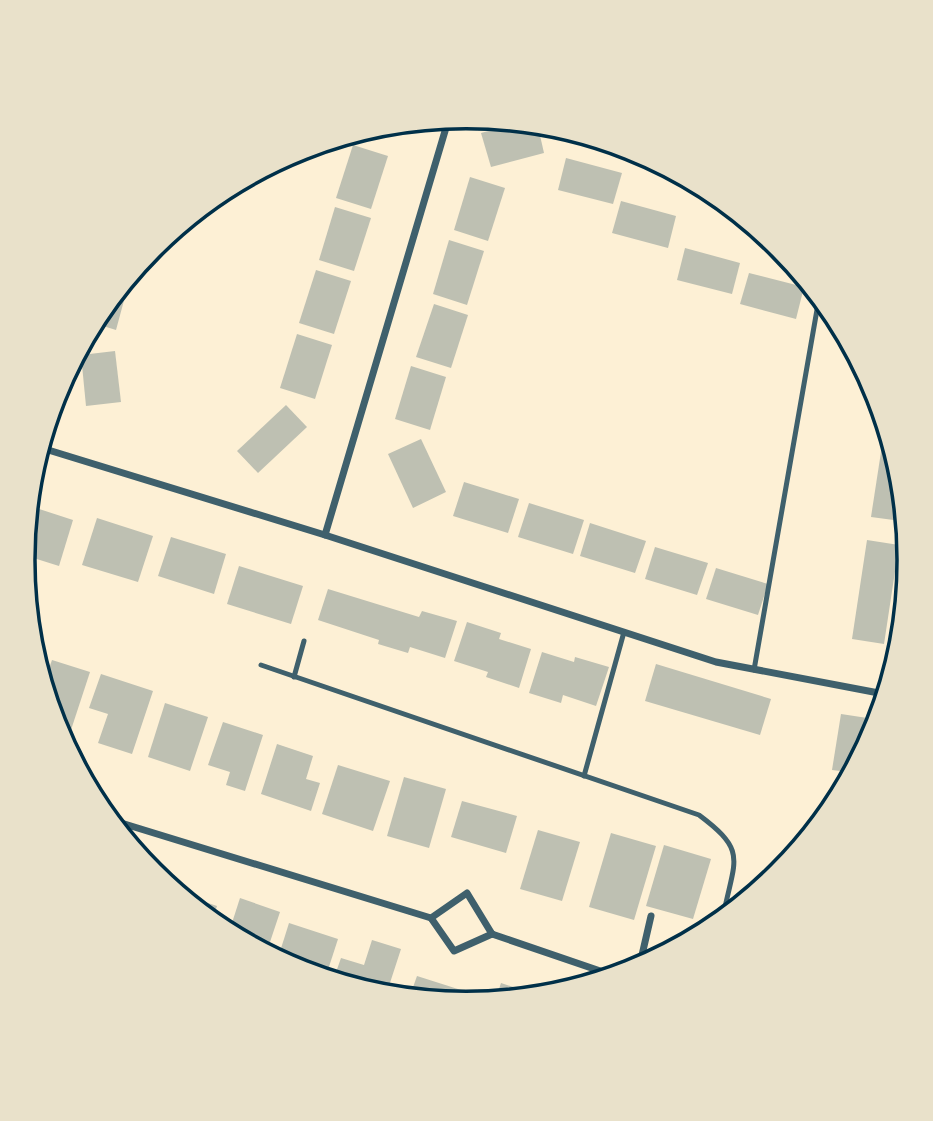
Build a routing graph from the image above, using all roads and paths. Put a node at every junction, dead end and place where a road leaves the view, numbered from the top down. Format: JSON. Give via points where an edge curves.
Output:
{"nodes":[{"id":1,"x":445,"y":130,"type":"edge"},
{"id":2,"x":817,"y":310,"type":"edge"},
{"id":3,"x":50,"y":450,"type":"edge"},
{"id":4,"x":325,"y":535,"type":"junction"},
{"id":5,"x":624,"y":632,"type":"junction"},
{"id":6,"x":303,"y":641,"type":"dead end"},
{"id":7,"x":261,"y":665,"type":"dead end"},
{"id":8,"x":754,"y":670,"type":"junction"},
{"id":9,"x":294,"y":677,"type":"junction"},
{"id":10,"x":877,"y":693,"type":"edge"},
{"id":11,"x":584,"y":776,"type":"junction"},
{"id":12,"x":127,"y":826,"type":"edge"},
{"id":13,"x":725,"y":906,"type":"edge"},
{"id":14,"x":651,"y":916,"type":"dead end"},
{"id":15,"x":431,"y":918,"type":"junction"},
{"id":16,"x":492,"y":934,"type":"junction"},
{"id":17,"x":642,"y":955,"type":"edge"},
{"id":18,"x":599,"y":971,"type":"edge"}],
"edges":[{"from":1,"to":4,"type":"street"},
{"from":2,"to":8,"type":"lane"},
{"from":3,"to":4,"type":"street"},
{"from":4,"to":5,"type":"street"},
{"from":5,"to":8,"type":"street"},
{"from":5,"to":11,"type":"lane"},
{"from":6,"to":9,"type":"lane"},
{"from":7,"to":9,"type":"lane"},
{"from":8,"to":10,"type":"street"},
{"from":9,"to":11,"type":"lane"},
{"from":11,"to":13,"type":"lane","via":[[699,815],[726,835],[735,855]]},
{"from":12,"to":15,"type":"street"},
{"from":14,"to":17,"type":"street"},
{"from":15,"to":16,"type":"street","via":[[454,951]]},
{"from":15,"to":16,"type":"street","via":[[467,894]]},
{"from":16,"to":18,"type":"street"}]}
